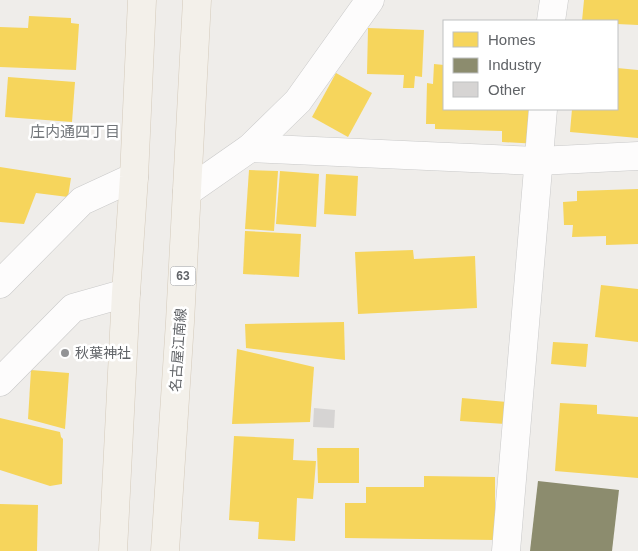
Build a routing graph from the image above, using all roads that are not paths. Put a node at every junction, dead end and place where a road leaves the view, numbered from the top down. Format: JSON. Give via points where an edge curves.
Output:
{"nodes":[{"id":1,"x":142,"y":0,"type":"edge"},
{"id":2,"x":197,"y":0,"type":"edge"},
{"id":3,"x":370,"y":0,"type":"edge"},
{"id":4,"x":554,"y":0,"type":"edge"},
{"id":5,"x":551,"y":20,"type":"edge"},
{"id":6,"x":543,"y":110,"type":"edge"},
{"id":7,"x":250,"y":148,"type":"junction"},
{"id":8,"x":638,"y":156,"type":"edge"},
{"id":9,"x":538,"y":161,"type":"junction"},
{"id":10,"x":134,"y":177,"type":"junction"},
{"id":11,"x":187,"y":192,"type":"junction"},
{"id":12,"x":0,"y":284,"type":"edge"},
{"id":13,"x":126,"y":293,"type":"junction"},
{"id":14,"x":0,"y":382,"type":"edge"},
{"id":15,"x":113,"y":551,"type":"edge"},
{"id":16,"x":164,"y":551,"type":"edge"},
{"id":17,"x":506,"y":551,"type":"edge"}],
"edges":[{"from":1,"to":10,"type":"main road"},
{"from":2,"to":11,"type":"main road","name":"名古屋江南線","number":"63"},
{"from":3,"to":7,"type":"street","via":[[298,101]]},
{"from":4,"to":5,"type":"street"},
{"from":6,"to":9,"type":"street"},
{"from":7,"to":9,"type":"street"},
{"from":7,"to":11,"type":"street"},
{"from":8,"to":9,"type":"street"},
{"from":9,"to":17,"type":"street"},
{"from":10,"to":12,"type":"street","via":[[82,200]]},
{"from":10,"to":13,"type":"main road"},
{"from":11,"to":16,"type":"main road","name":"名古屋江南線","number":"63"},
{"from":13,"to":14,"type":"street","via":[[73,308]]},
{"from":13,"to":15,"type":"main road"}]}
